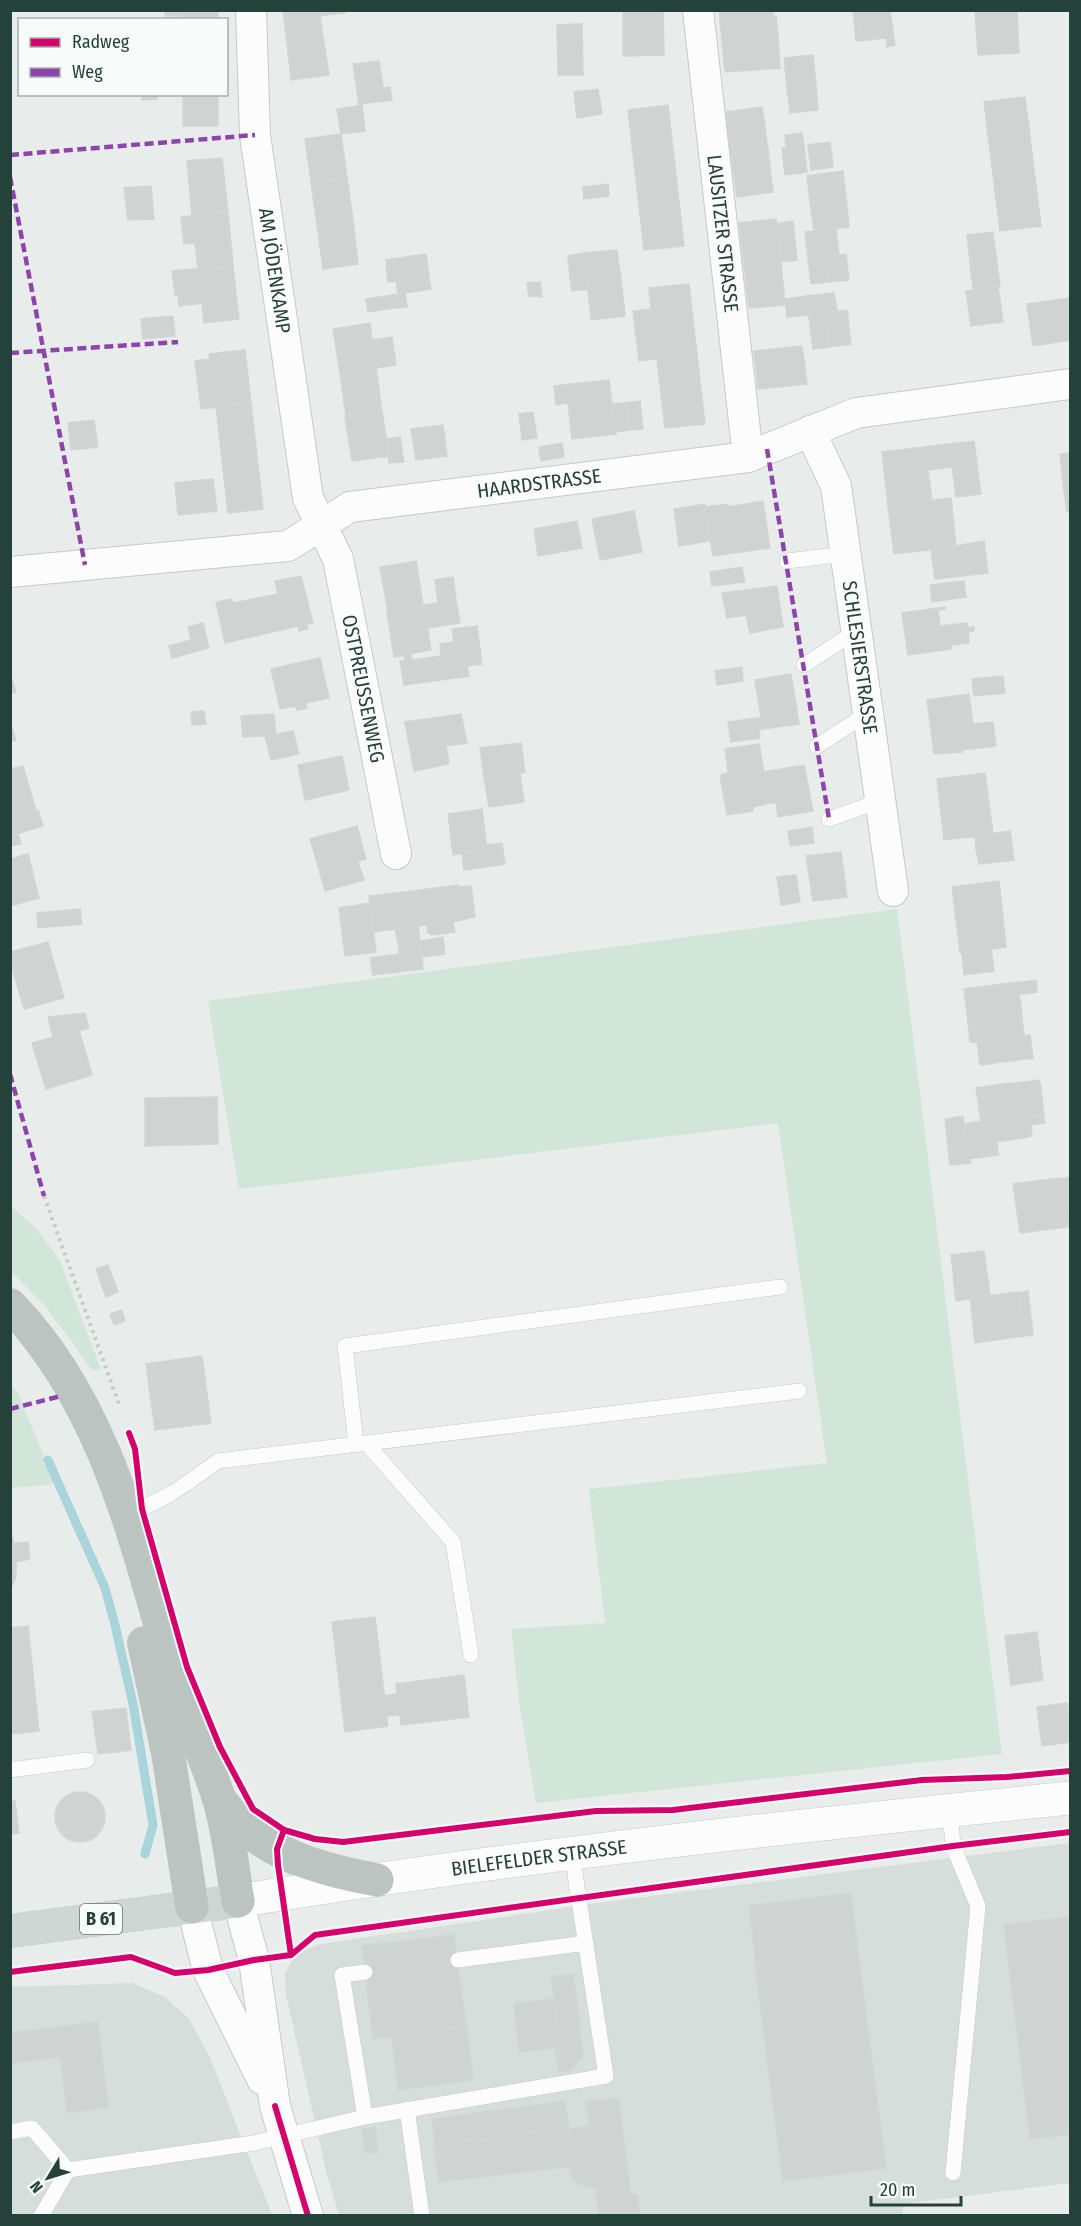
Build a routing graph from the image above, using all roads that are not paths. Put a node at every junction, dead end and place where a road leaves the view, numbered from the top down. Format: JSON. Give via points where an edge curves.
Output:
{"nodes":[{"id":1,"x":251,"y":10,"type":"edge"},
{"id":2,"x":698,"y":10,"type":"edge"},
{"id":3,"x":1071,"y":384,"type":"edge"},
{"id":4,"x":810,"y":431,"type":"junction"},
{"id":5,"x":748,"y":457,"type":"junction"},
{"id":6,"x":322,"y":526,"type":"junction"},
{"id":7,"x":846,"y":554,"type":"junction"},
{"id":8,"x":787,"y":561,"type":"dead end"},
{"id":9,"x":10,"y":572,"type":"edge"},
{"id":10,"x":857,"y":631,"type":"junction"},
{"id":11,"x":804,"y":665,"type":"dead end"},
{"id":12,"x":868,"y":713,"type":"junction"},
{"id":13,"x":817,"y":746,"type":"dead end"},
{"id":14,"x":880,"y":801,"type":"junction"},
{"id":15,"x":830,"y":819,"type":"dead end"},
{"id":16,"x":396,"y":854,"type":"dead end"},
{"id":17,"x":893,"y":891,"type":"dead end"},
{"id":18,"x":780,"y":1287,"type":"dead end"},
{"id":19,"x":10,"y":1305,"type":"edge"},
{"id":20,"x":10,"y":1327,"type":"edge"},
{"id":21,"x":799,"y":1391,"type":"dead end"},
{"id":22,"x":361,"y":1444,"type":"junction"},
{"id":23,"x":126,"y":1513,"type":"junction"},
{"id":24,"x":471,"y":1655,"type":"dead end"},
{"id":25,"x":87,"y":1760,"type":"dead end"},
{"id":26,"x":10,"y":1770,"type":"edge"},
{"id":27,"x":1071,"y":1798,"type":"edge"},
{"id":28,"x":219,"y":1800,"type":"junction"},
{"id":29,"x":950,"y":1810,"type":"junction"},
{"id":30,"x":572,"y":1854,"type":"junction"},
{"id":31,"x":377,"y":1880,"type":"junction"},
{"id":32,"x":238,"y":1901,"type":"junction"},
{"id":33,"x":192,"y":1907,"type":"junction"},
{"id":34,"x":10,"y":1931,"type":"edge"},
{"id":35,"x":586,"y":1943,"type":"junction"},
{"id":36,"x":458,"y":1960,"type":"dead end"},
{"id":37,"x":365,"y":1972,"type":"dead end"},
{"id":38,"x":275,"y":2106,"type":"junction"},
{"id":39,"x":407,"y":2109,"type":"junction"},
{"id":40,"x":365,"y":2117,"type":"junction"},
{"id":41,"x":10,"y":2132,"type":"edge"},
{"id":42,"x":284,"y":2135,"type":"junction"},
{"id":43,"x":68,"y":2170,"type":"junction"},
{"id":44,"x":953,"y":2172,"type":"dead end"},
{"id":45,"x":41,"y":2216,"type":"edge"},
{"id":46,"x":308,"y":2216,"type":"edge"},
{"id":47,"x":422,"y":2216,"type":"edge"}],
"edges":[{"from":1,"to":6,"type":"street","name":"AM JÖDENKAMP","via":[[255,135],[308,498]]},
{"from":2,"to":5,"type":"street","name":"LAUSITZER STRASSE"},
{"from":3,"to":4,"type":"street","name":"HAARDSTRASSE","via":[[856,413]]},
{"from":4,"to":5,"type":"street","name":"HAARDSTRASSE"},
{"from":4,"to":7,"type":"street","name":"SCHLESIERSTRASSE","via":[[836,486]]},
{"from":5,"to":6,"type":"street","name":"HAARDSTRASSE","via":[[350,507]]},
{"from":6,"to":9,"type":"street","name":"HAARDSTRASSE","via":[[288,546]]},
{"from":6,"to":16,"type":"street","name":"OSTPREUSSENWEG","via":[[338,559]]},
{"from":7,"to":8,"type":"lane"},
{"from":7,"to":10,"type":"street","name":"SCHLESIERSTRASSE"},
{"from":10,"to":11,"type":"lane"},
{"from":10,"to":12,"type":"street","name":"SCHLESIERSTRASSE"},
{"from":12,"to":13,"type":"lane"},
{"from":12,"to":14,"type":"street","name":"SCHLESIERSTRASSE"},
{"from":14,"to":15,"type":"lane"},
{"from":14,"to":17,"type":"street","name":"SCHLESIERSTRASSE"},
{"from":18,"to":22,"type":"lane","via":[[345,1346]]},
{"from":19,"to":23,"type":"highway","via":[[49,1350],[74,1389],[96,1431]]},
{"from":20,"to":33,"type":"highway","via":[[61,1396],[100,1484],[120,1543],[159,1706]]},
{"from":21,"to":22,"type":"lane"},
{"from":22,"to":23,"type":"lane","via":[[218,1461],[142,1509]]},
{"from":22,"to":24,"type":"lane","via":[[453,1542]]},
{"from":23,"to":28,"type":"highway","via":[[183,1702]]},
{"from":25,"to":26,"type":"lane"},
{"from":27,"to":29,"type":"main road","name":"BIELEFELDER STRASSE"},
{"from":28,"to":31,"type":"highway","via":[[244,1827],[277,1849],[343,1874]]},
{"from":28,"to":32,"type":"highway"},
{"from":29,"to":30,"type":"main road","name":"BIELEFELDER STRASSE"},
{"from":29,"to":44,"type":"lane","via":[[953,1846],[978,1906]]},
{"from":30,"to":31,"type":"main road","name":"BIELEFELDER STRASSE"},
{"from":30,"to":35,"type":"lane"},
{"from":31,"to":32,"type":"main road","name":"BIELEFELDER STRASSE"},
{"from":32,"to":33,"type":"main road","name":"BIELEFELDER STRASSE","number":"B 61"},
{"from":32,"to":38,"type":"street","via":[[254,1960]]},
{"from":33,"to":34,"type":"main road","name":"BIELEFELDER STRASSE","number":"B 61"},
{"from":33,"to":38,"type":"street","via":[[208,1970]]},
{"from":35,"to":36,"type":"lane"},
{"from":35,"to":39,"type":"lane","via":[[606,2076]]},
{"from":37,"to":40,"type":"lane","via":[[342,1975]]},
{"from":38,"to":42,"type":"street"},
{"from":39,"to":40,"type":"lane"},
{"from":39,"to":47,"type":"lane"},
{"from":40,"to":42,"type":"lane"},
{"from":41,"to":43,"type":"lane","via":[[32,2128]]},
{"from":42,"to":43,"type":"lane","via":[[254,2143]]},
{"from":42,"to":46,"type":"street"},
{"from":43,"to":45,"type":"lane"}]}
